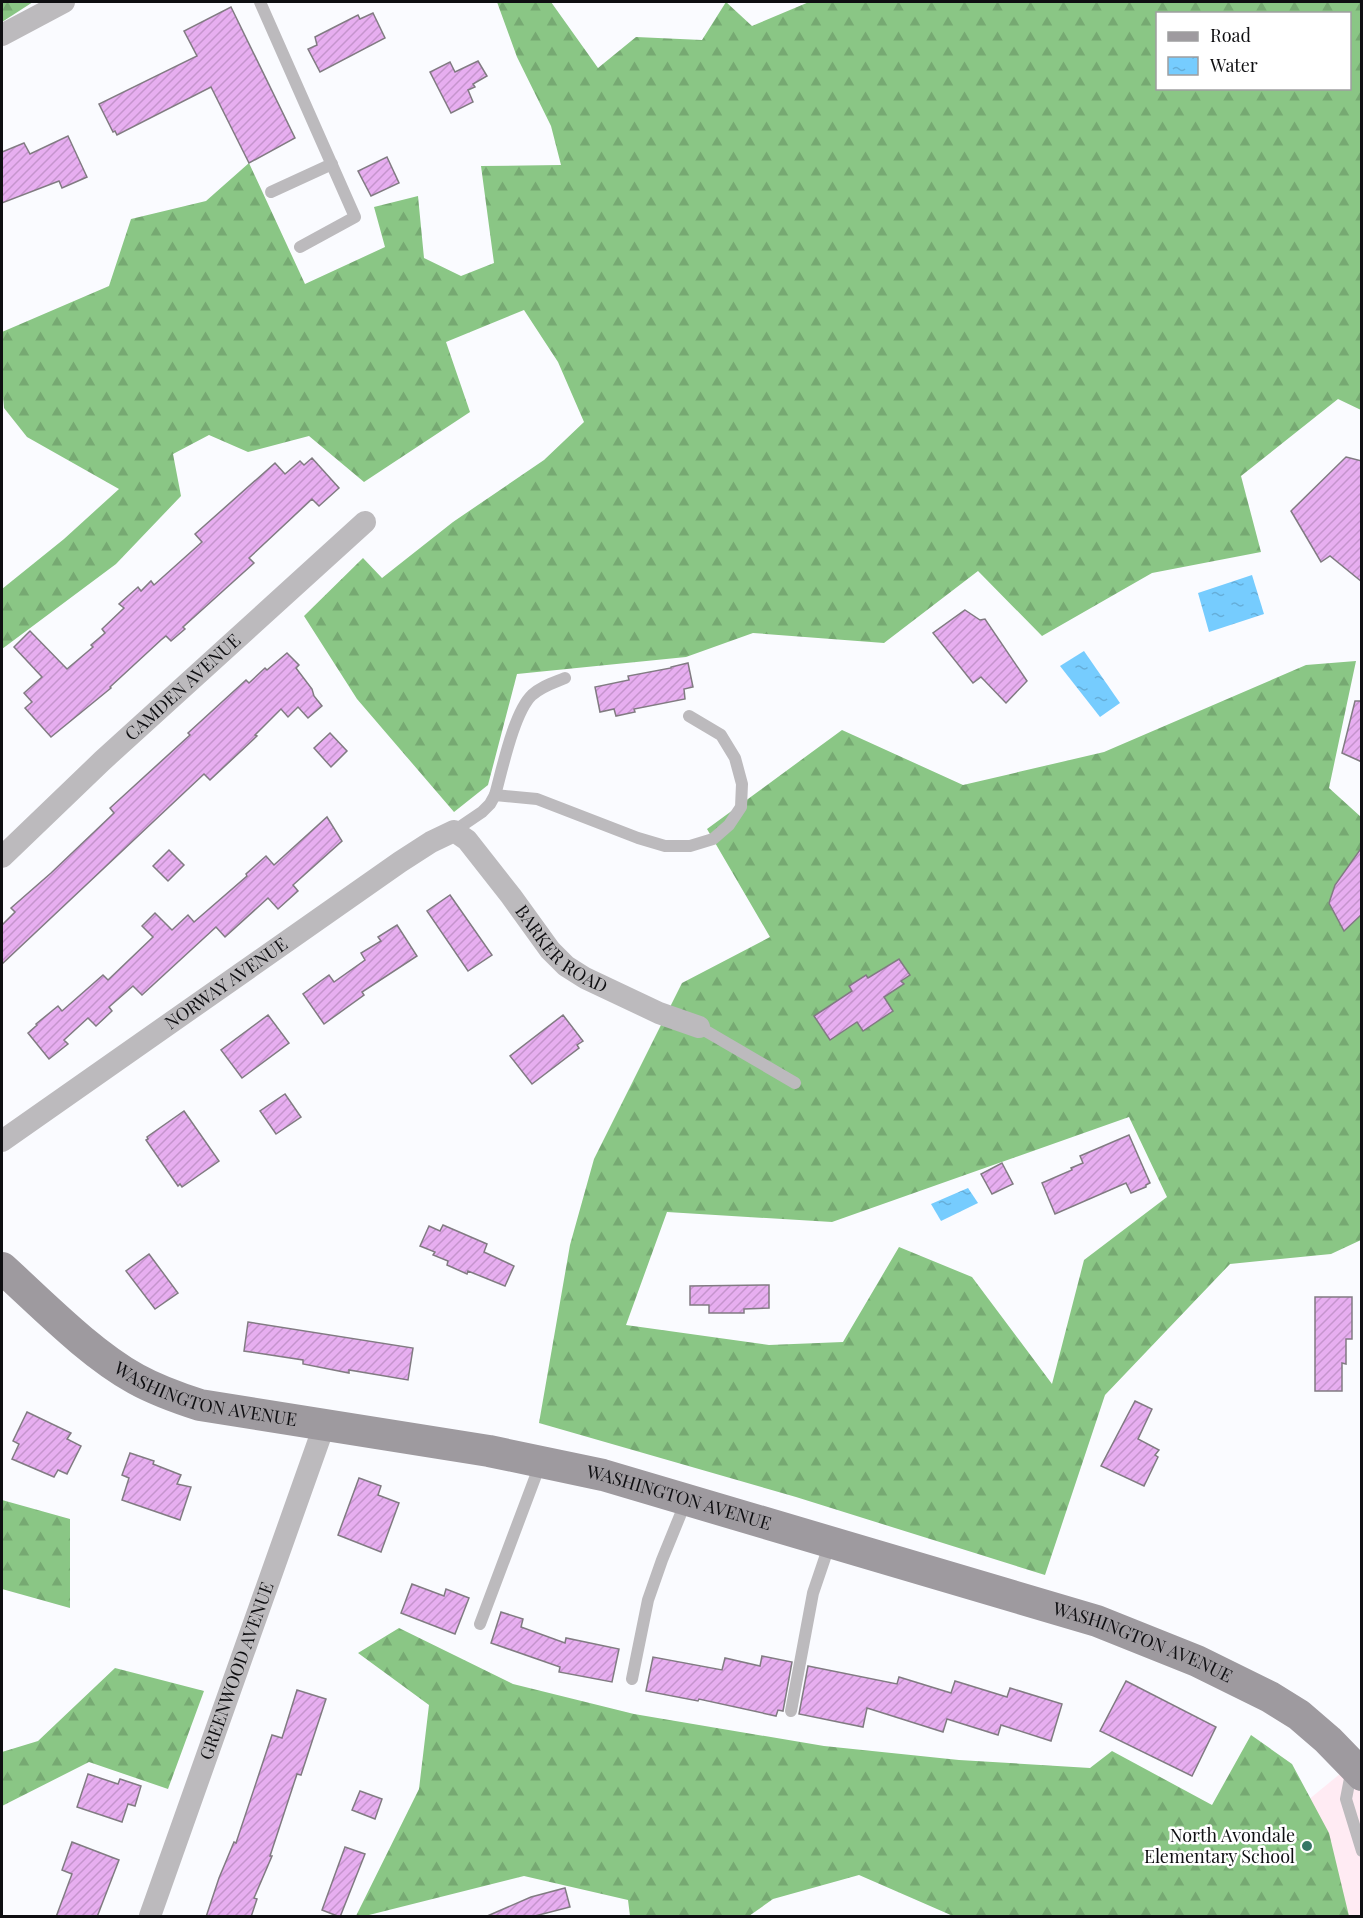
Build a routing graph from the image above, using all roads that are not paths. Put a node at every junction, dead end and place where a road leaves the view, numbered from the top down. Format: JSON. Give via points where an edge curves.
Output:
{"nodes":[{"id":1,"x":64,"y":2,"type":"edge"},
{"id":2,"x":260,"y":2,"type":"edge"},
{"id":3,"x":2,"y":35,"type":"edge"},
{"id":4,"x":332,"y":164,"type":"junction"},
{"id":5,"x":271,"y":192,"type":"dead end"},
{"id":6,"x":300,"y":247,"type":"dead end"},
{"id":7,"x":365,"y":522,"type":"dead end"},
{"id":8,"x":565,"y":678,"type":"dead end"},
{"id":9,"x":689,"y":716,"type":"dead end"},
{"id":10,"x":495,"y":795,"type":"junction"},
{"id":11,"x":454,"y":831,"type":"junction"},
{"id":12,"x":2,"y":857,"type":"edge"},
{"id":13,"x":699,"y":1027,"type":"joint"},
{"id":14,"x":795,"y":1083,"type":"dead end"},
{"id":15,"x":2,"y":1141,"type":"edge"},
{"id":16,"x":2,"y":1268,"type":"edge"},
{"id":17,"x":324,"y":1425,"type":"junction"},
{"id":18,"x":542,"y":1461,"type":"junction"},
{"id":19,"x":687,"y":1500,"type":"junction"},
{"id":20,"x":830,"y":1542,"type":"junction"},
{"id":21,"x":480,"y":1624,"type":"dead end"},
{"id":22,"x":632,"y":1679,"type":"dead end"},
{"id":23,"x":791,"y":1711,"type":"dead end"},
{"id":24,"x":1358,"y":1765,"type":"edge"},
{"id":25,"x":1362,"y":1851,"type":"edge"},
{"id":26,"x":150,"y":1917,"type":"edge"}],
"edges":[{"from":1,"to":3,"type":"street"},
{"from":2,"to":4,"type":"lane"},
{"from":4,"to":5,"type":"lane"},
{"from":4,"to":6,"type":"lane","via":[[355,217]]},
{"from":7,"to":12,"type":"street","name":"CAMDEN AVENUE"},
{"from":8,"to":10,"type":"lane","via":[[544,686],[524,705]]},
{"from":9,"to":10,"type":"lane","via":[[721,735],[735,758],[742,784],[741,807],[713,839],[690,846],[665,846],[537,799]]},
{"from":10,"to":11,"type":"lane","via":[[482,812]]},
{"from":11,"to":13,"type":"street","name":"BARKER ROAD","via":[[467,840],[566,966],[659,1012]]},
{"from":11,"to":15,"type":"street","name":"NORWAY AVENUE","via":[[400,862]]},
{"from":13,"to":14,"type":"lane"},
{"from":16,"to":17,"type":"street","name":"WASHINGTON AVENUE","via":[[97,1353],[135,1379],[200,1405]]},
{"from":17,"to":18,"type":"street","name":"WASHINGTON AVENUE"},
{"from":17,"to":26,"type":"street","name":"GREENWOOD AVENUE"},
{"from":18,"to":19,"type":"street","name":"WASHINGTON AVENUE"},
{"from":18,"to":21,"type":"lane"},
{"from":19,"to":20,"type":"street","name":"WASHINGTON AVENUE"},
{"from":19,"to":22,"type":"lane","via":[[648,1600]]},
{"from":20,"to":23,"type":"lane","via":[[813,1593]]},
{"from":20,"to":24,"type":"street","name":"WASHINGTON AVENUE","via":[[1097,1621],[1197,1661],[1299,1715]]},
{"from":24,"to":25,"type":"lane","via":[[1346,1799]]}]}
